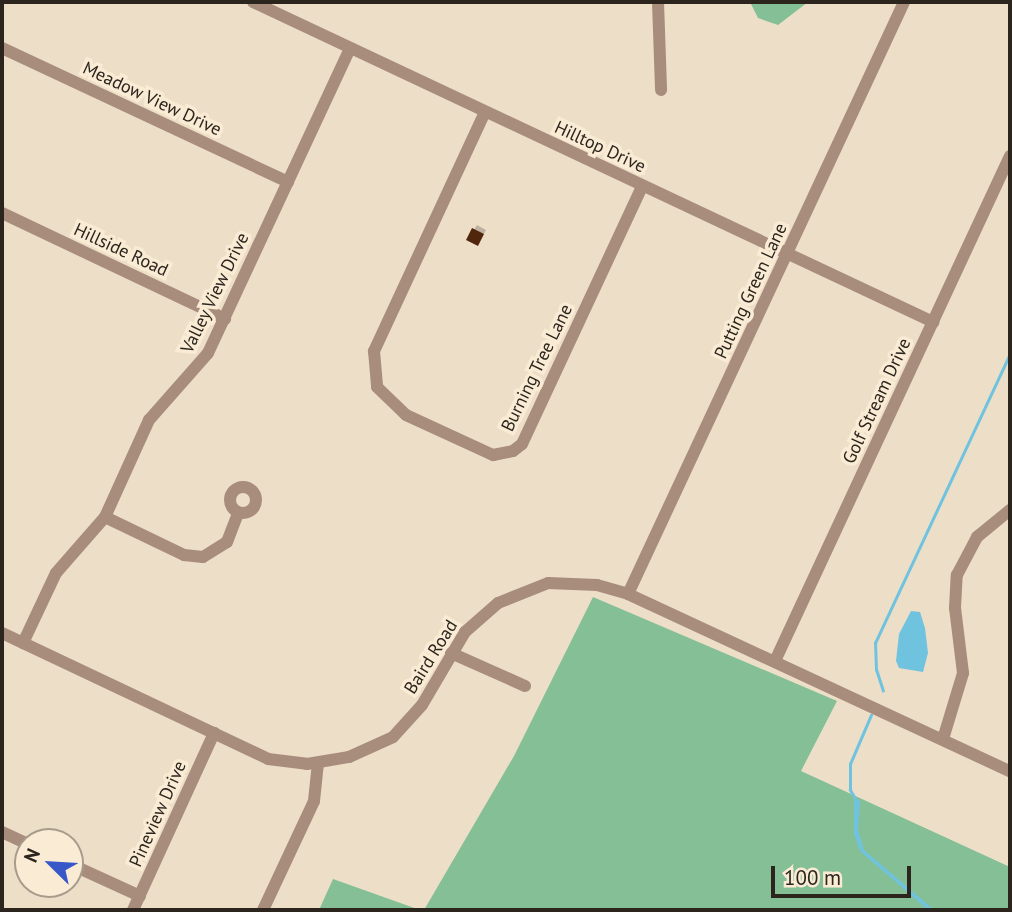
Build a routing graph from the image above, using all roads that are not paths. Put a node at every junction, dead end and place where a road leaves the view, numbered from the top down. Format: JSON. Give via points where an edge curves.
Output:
{"nodes":[{"id":1,"x":253,"y":2,"type":"edge"},
{"id":2,"x":658,"y":2,"type":"edge"},
{"id":3,"x":904,"y":2,"type":"edge"},
{"id":4,"x":2,"y":48,"type":"edge"},
{"id":5,"x":350,"y":48,"type":"junction"},
{"id":6,"x":661,"y":90,"type":"dead end"},
{"id":7,"x":485,"y":112,"type":"junction"},
{"id":8,"x":1010,"y":156,"type":"edge"},
{"id":9,"x":288,"y":182,"type":"junction"},
{"id":10,"x":642,"y":187,"type":"junction"},
{"id":11,"x":2,"y":213,"type":"edge"},
{"id":12,"x":788,"y":255,"type":"junction"},
{"id":13,"x":225,"y":318,"type":"junction"},
{"id":14,"x":933,"y":322,"type":"junction"},
{"id":15,"x":1010,"y":510,"type":"edge"},
{"id":16,"x":238,"y":513,"type":"dead end"},
{"id":17,"x":104,"y":517,"type":"junction"},
{"id":18,"x":628,"y":594,"type":"junction"},
{"id":19,"x":2,"y":633,"type":"edge"},
{"id":20,"x":23,"y":643,"type":"junction"},
{"id":21,"x":451,"y":653,"type":"junction"},
{"id":22,"x":775,"y":661,"type":"junction"},
{"id":23,"x":525,"y":686,"type":"dead end"},
{"id":24,"x":214,"y":733,"type":"junction"},
{"id":25,"x":943,"y":739,"type":"junction"},
{"id":26,"x":318,"y":763,"type":"junction"},
{"id":27,"x":1010,"y":771,"type":"edge"},
{"id":28,"x":84,"y":870,"type":"edge"},
{"id":29,"x":140,"y":896,"type":"junction"},
{"id":30,"x":133,"y":910,"type":"edge"},
{"id":31,"x":263,"y":910,"type":"edge"}],
"edges":[{"from":1,"to":5,"type":"street","name":"Hilltop Drive"},
{"from":2,"to":6,"type":"street"},
{"from":3,"to":12,"type":"street","name":"Putting Green Lane"},
{"from":4,"to":9,"type":"street","name":"Meadow View Drive"},
{"from":5,"to":7,"type":"street","name":"Hilltop Drive"},
{"from":5,"to":9,"type":"street","name":"Valley View Drive"},
{"from":7,"to":10,"type":"street","name":"Hilltop Drive"},
{"from":7,"to":10,"type":"street","name":"Burning Tree Lane","via":[[374,351],[377,387],[405,415],[493,456],[522,444]]},
{"from":8,"to":14,"type":"street","name":"Golf Stream Drive"},
{"from":9,"to":13,"type":"street","name":"Valley View Drive"},
{"from":10,"to":12,"type":"street","name":"Hilltop Drive"},
{"from":11,"to":13,"type":"street","name":"Hillside Road"},
{"from":12,"to":14,"type":"street","name":"Hilltop Drive"},
{"from":12,"to":18,"type":"street","name":"Putting Green Lane"},
{"from":13,"to":17,"type":"street","name":"Valley View Drive","via":[[200,365],[149,420]]},
{"from":14,"to":22,"type":"street","name":"Golf Stream Drive"},
{"from":15,"to":25,"type":"street","via":[[977,537],[957,575],[954,608],[963,673]]},
{"from":16,"to":17,"type":"street","via":[[227,542],[203,557],[184,555]]},
{"from":17,"to":20,"type":"street","name":"Valley View Drive","via":[[56,573]]},
{"from":18,"to":21,"type":"street","name":"Baird Road","via":[[566,582],[530,589],[480,616]]},
{"from":18,"to":22,"type":"street","name":"Baird Road"},
{"from":19,"to":20,"type":"street","name":"Baird Road"},
{"from":20,"to":24,"type":"street","name":"Baird Road"},
{"from":21,"to":23,"type":"street"},
{"from":21,"to":26,"type":"street","name":"Baird Road","via":[[422,705],[393,737],[364,753]]},
{"from":22,"to":25,"type":"street","name":"Baird Road"},
{"from":24,"to":26,"type":"street","name":"Baird Road","via":[[268,759]]},
{"from":24,"to":29,"type":"street","name":"Pineview Drive"},
{"from":25,"to":27,"type":"street","name":"Baird Road"},
{"from":26,"to":31,"type":"street","via":[[314,801]]},
{"from":28,"to":29,"type":"street"},
{"from":29,"to":30,"type":"street","name":"Pineview Drive"}]}
